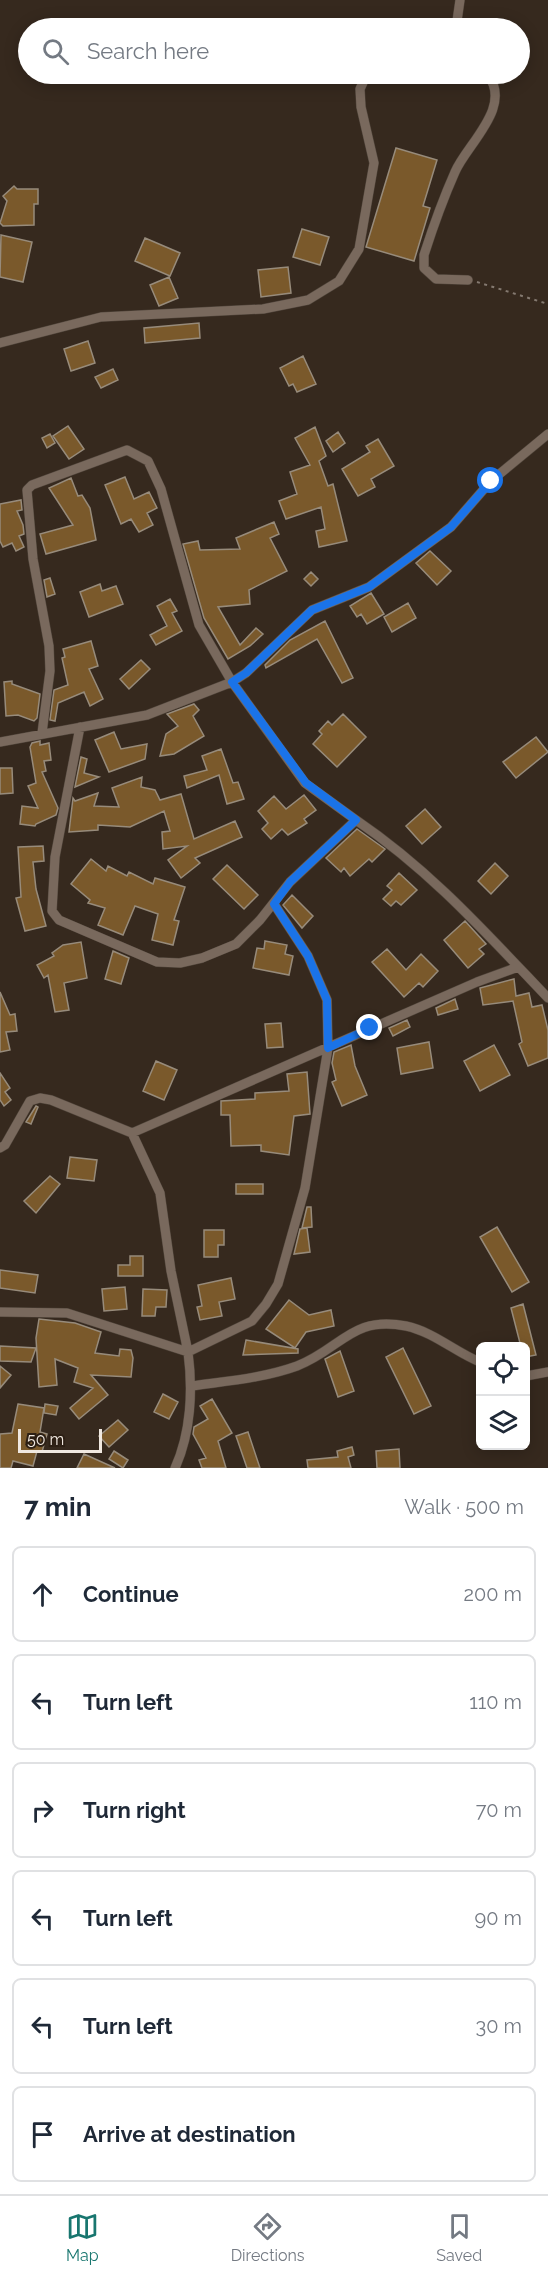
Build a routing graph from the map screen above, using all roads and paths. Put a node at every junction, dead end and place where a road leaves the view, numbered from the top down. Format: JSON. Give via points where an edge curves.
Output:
{"nodes":[{"id":1,"x":460,"y":0,"type":"edge"},
{"id":2,"x":457,"y":18,"type":"edge"},
{"id":3,"x":362,"y":84,"type":"edge"},
{"id":4,"x":491,"y":84,"type":"edge"},
{"id":5,"x":468,"y":280,"type":"joint"},
{"id":6,"x":548,"y":304,"type":"edge"},
{"id":7,"x":0,"y":343,"type":"edge"},
{"id":8,"x":548,"y":434,"type":"edge"},
{"id":9,"x":232,"y":682,"type":"junction"},
{"id":10,"x":80,"y":727,"type":"junction"},
{"id":11,"x":42,"y":733,"type":"junction"},
{"id":12,"x":0,"y":742,"type":"edge"},
{"id":13,"x":356,"y":820,"type":"junction"},
{"id":14,"x":274,"y":904,"type":"junction"},
{"id":15,"x":518,"y":967,"type":"junction"},
{"id":16,"x":548,"y":998,"type":"edge"},
{"id":17,"x":328,"y":1048,"type":"junction"},
{"id":18,"x":132,"y":1133,"type":"junction"},
{"id":19,"x":0,"y":1148,"type":"edge"},
{"id":20,"x":0,"y":1312,"type":"edge"},
{"id":21,"x":188,"y":1352,"type":"junction"},
{"id":22,"x":476,"y":1360,"type":"edge"},
{"id":23,"x":548,"y":1372,"type":"edge"},
{"id":24,"x":530,"y":1375,"type":"edge"},
{"id":25,"x":192,"y":1386,"type":"junction"},
{"id":26,"x":175,"y":1468,"type":"edge"}],
"edges":[{"from":1,"to":2,"type":"street"},
{"from":3,"to":7,"type":"street","via":[[361,106],[374,163],[359,249],[339,280],[308,300],[263,309],[101,317]]},
{"from":4,"to":5,"type":"street","via":[[495,92],[489,122],[456,169],[424,255],[424,268],[436,279]]},
{"from":5,"to":6,"type":"path"},
{"from":8,"to":9,"type":"street","via":[[491,481],[451,527],[369,587],[312,610]]},
{"from":9,"to":10,"type":"street","via":[[147,715]]},
{"from":9,"to":11,"type":"street","via":[[199,625],[173,528],[148,461],[127,450],[27,490],[33,559],[49,646],[50,671]]},
{"from":9,"to":13,"type":"street","via":[[306,783]]},
{"from":10,"to":11,"type":"street"},
{"from":10,"to":14,"type":"street","via":[[55,857],[52,911],[59,920],[157,962],[180,963],[236,944]]},
{"from":11,"to":12,"type":"street"},
{"from":13,"to":14,"type":"street","via":[[290,882]]},
{"from":13,"to":15,"type":"street","via":[[400,850],[484,928]]},
{"from":14,"to":17,"type":"street","via":[[308,956],[327,1000]]},
{"from":15,"to":16,"type":"street"},
{"from":15,"to":17,"type":"street"},
{"from":17,"to":18,"type":"street"},
{"from":17,"to":21,"type":"street","via":[[305,1188],[278,1284],[252,1321]]},
{"from":18,"to":19,"type":"street","via":[[40,1098],[30,1101]]},
{"from":18,"to":21,"type":"street","via":[[160,1193]]},
{"from":20,"to":21,"type":"street","via":[[67,1313]]},
{"from":21,"to":25,"type":"street"},
{"from":22,"to":25,"type":"street","via":[[440,1339],[406,1326],[370,1324],[296,1366]]},
{"from":23,"to":24,"type":"street"},
{"from":25,"to":26,"type":"street","via":[[182,1453]]}]}
